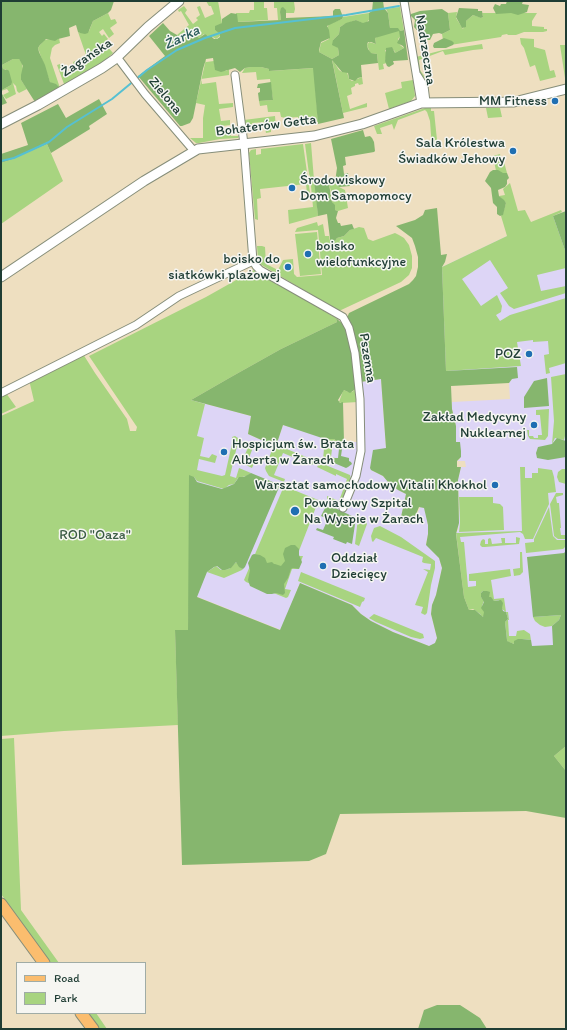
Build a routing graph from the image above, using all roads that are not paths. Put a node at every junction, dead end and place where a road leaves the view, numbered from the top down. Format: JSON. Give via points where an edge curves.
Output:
{"nodes":[{"id":1,"x":179,"y":1,"type":"edge"},
{"id":2,"x":404,"y":1,"type":"edge"},
{"id":3,"x":117,"y":57,"type":"junction"},
{"id":4,"x":236,"y":74,"type":"dead end"},
{"id":5,"x":566,"y":89,"type":"edge"},
{"id":6,"x":424,"y":103,"type":"junction"},
{"id":7,"x":1,"y":124,"type":"edge"},
{"id":8,"x":244,"y":144,"type":"junction"},
{"id":9,"x":194,"y":151,"type":"junction"},
{"id":10,"x":253,"y":261,"type":"junction"},
{"id":11,"x":1,"y":278,"type":"edge"},
{"id":12,"x":1,"y":393,"type":"edge"},
{"id":13,"x":343,"y":508,"type":"dead end"},
{"id":14,"x":1,"y":904,"type":"edge"},
{"id":15,"x":43,"y":962,"type":"edge"},
{"id":16,"x":82,"y":1014,"type":"edge"},
{"id":17,"x":93,"y":1029,"type":"edge"}],
"edges":[{"from":1,"to":3,"type":"street","name":"Żagańska"},
{"from":2,"to":6,"type":"street","name":"Nadrzeczna","via":[[415,72]]},
{"from":3,"to":7,"type":"street","name":"Żagańska","via":[[95,73]]},
{"from":3,"to":9,"type":"street","name":"Zielona"},
{"from":4,"to":8,"type":"street"},
{"from":5,"to":6,"type":"street","name":"Bohaterów Getta","via":[[514,102]]},
{"from":6,"to":8,"type":"street","name":"Bohaterów Getta","via":[[325,133]]},
{"from":8,"to":9,"type":"street","name":"Bohaterów Getta"},
{"from":8,"to":10,"type":"street"},
{"from":9,"to":11,"type":"street","name":"Bohaterów Getta","via":[[144,181]]},
{"from":10,"to":12,"type":"street","via":[[179,296],[136,325]]},
{"from":10,"to":13,"type":"street","name":"Pszenna","via":[[260,270],[343,317],[349,328],[355,353],[360,399],[360,451],[356,476]]},
{"from":14,"to":15,"type":"main road"},
{"from":16,"to":17,"type":"main road"}]}
